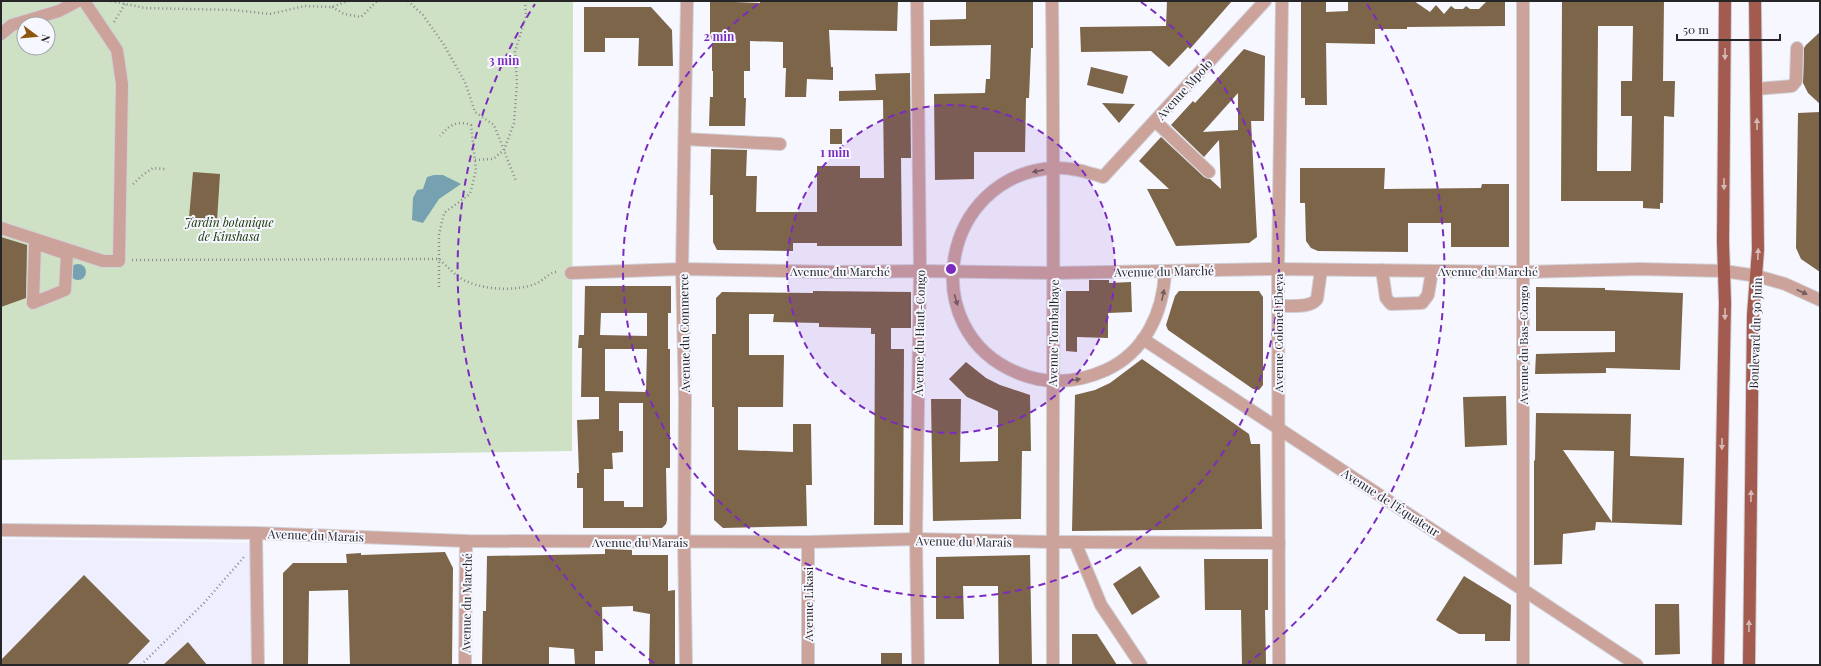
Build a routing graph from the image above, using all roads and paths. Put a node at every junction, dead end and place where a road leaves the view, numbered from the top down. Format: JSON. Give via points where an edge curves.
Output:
{"nodes":[{"id":1,"x":78,"y":1,"type":"edge"},
{"id":2,"x":84,"y":1,"type":"edge"},
{"id":3,"x":112,"y":1,"type":"edge"},
{"id":4,"x":348,"y":1,"type":"edge"},
{"id":5,"x":377,"y":1,"type":"edge"},
{"id":6,"x":408,"y":1,"type":"edge"},
{"id":7,"x":525,"y":1,"type":"edge"},
{"id":8,"x":687,"y":1,"type":"edge"},
{"id":9,"x":917,"y":1,"type":"edge"},
{"id":10,"x":1052,"y":1,"type":"edge"},
{"id":11,"x":1264,"y":1,"type":"edge"},
{"id":12,"x":1282,"y":1,"type":"edge"},
{"id":13,"x":1523,"y":1,"type":"edge"},
{"id":14,"x":1725,"y":1,"type":"edge"},
{"id":15,"x":1755,"y":1,"type":"edge"},
{"id":16,"x":125,"y":4,"type":"junction"},
{"id":17,"x":332,"y":6,"type":"junction"},
{"id":18,"x":1,"y":34,"type":"edge"},
{"id":19,"x":107,"y":35,"type":"junction"},
{"id":20,"x":1797,"y":48,"type":"dead end"},
{"id":21,"x":1756,"y":89,"type":"junction"},
{"id":22,"x":1155,"y":121,"type":"junction"},
{"id":23,"x":440,"y":136,"type":"dead end"},
{"id":24,"x":685,"y":140,"type":"junction"},
{"id":25,"x":780,"y":144,"type":"dead end"},
{"id":26,"x":504,"y":150,"type":"junction"},
{"id":27,"x":475,"y":160,"type":"junction"},
{"id":28,"x":1054,"y":168,"type":"junction"},
{"id":29,"x":165,"y":169,"type":"dead end"},
{"id":30,"x":1209,"y":172,"type":"dead end"},
{"id":31,"x":516,"y":181,"type":"dead end"},
{"id":32,"x":120,"y":204,"type":"junction"},
{"id":33,"x":1,"y":228,"type":"edge"},
{"id":34,"x":67,"y":252,"type":"junction"},
{"id":35,"x":439,"y":259,"type":"junction"},
{"id":36,"x":119,"y":261,"type":"junction"},
{"id":37,"x":682,"y":269,"type":"junction"},
{"id":38,"x":1278,"y":269,"type":"junction"},
{"id":39,"x":1321,"y":270,"type":"junction"},
{"id":40,"x":1382,"y":270,"type":"junction"},
{"id":41,"x":920,"y":271,"type":"junction"},
{"id":42,"x":1432,"y":271,"type":"junction"},
{"id":43,"x":1724,"y":271,"type":"junction"},
{"id":44,"x":952,"y":272,"type":"junction"},
{"id":45,"x":1165,"y":272,"type":"junction"},
{"id":46,"x":1523,"y":272,"type":"junction"},
{"id":47,"x":571,"y":273,"type":"joint"},
{"id":48,"x":1054,"y":273,"type":"junction"},
{"id":49,"x":1757,"y":276,"type":"junction"},
{"id":50,"x":439,"y":287,"type":"dead end"},
{"id":51,"x":1820,"y":300,"type":"edge"},
{"id":52,"x":1278,"y":306,"type":"junction"},
{"id":53,"x":1143,"y":339,"type":"junction"},
{"id":54,"x":1052,"y":382,"type":"junction"},
{"id":55,"x":1278,"y":427,"type":"junction"},
{"id":56,"x":1,"y":530,"type":"edge"},
{"id":57,"x":256,"y":538,"type":"junction"},
{"id":58,"x":916,"y":539,"type":"junction"},
{"id":59,"x":466,"y":541,"type":"junction"},
{"id":60,"x":684,"y":542,"type":"junction"},
{"id":61,"x":808,"y":542,"type":"junction"},
{"id":62,"x":1052,"y":542,"type":"junction"},
{"id":63,"x":1075,"y":542,"type":"junction"},
{"id":64,"x":1278,"y":543,"type":"junction"},
{"id":65,"x":1524,"y":590,"type":"junction"},
{"id":66,"x":141,"y":665,"type":"edge"},
{"id":67,"x":258,"y":665,"type":"edge"},
{"id":68,"x":465,"y":665,"type":"edge"},
{"id":69,"x":686,"y":665,"type":"edge"},
{"id":70,"x":808,"y":665,"type":"edge"},
{"id":71,"x":918,"y":665,"type":"edge"},
{"id":72,"x":1052,"y":665,"type":"edge"},
{"id":73,"x":1141,"y":665,"type":"edge"},
{"id":74,"x":1279,"y":665,"type":"edge"},
{"id":75,"x":1523,"y":665,"type":"edge"},
{"id":76,"x":1637,"y":665,"type":"edge"},
{"id":77,"x":1718,"y":665,"type":"edge"},
{"id":78,"x":1749,"y":665,"type":"edge"}],
"edges":[{"from":1,"to":18,"type":"street","via":[[58,11],[12,25]]},
{"from":2,"to":19,"type":"street"},
{"from":3,"to":16,"type":"path"},
{"from":4,"to":17,"type":"path"},
{"from":5,"to":17,"type":"path","via":[[361,17],[344,14]]},
{"from":6,"to":26,"type":"path","via":[[423,15],[444,45],[465,82],[474,112],[494,125]]},
{"from":7,"to":26,"type":"path","via":[[526,16],[515,52],[517,83],[514,123]]},
{"from":8,"to":24,"type":"street","name":"Avenue du Commerce"},
{"from":9,"to":41,"type":"street","name":"Avenue du Haut-Congo"},
{"from":10,"to":28,"type":"street","name":"Avenue Tombalbaye"},
{"from":11,"to":22,"type":"street","name":"Avenue Mpolo"},
{"from":12,"to":38,"type":"street","name":"Avenue Colonel Ebeya"},
{"from":13,"to":46,"type":"street","name":"Avenue du Bas-Congo"},
{"from":14,"to":43,"type":"main road","one_way":true},
{"from":15,"to":21,"type":"main road","name":"Boulevard du 30 Juin"},
{"from":16,"to":17,"type":"path","via":[[145,8],[234,10],[270,14],[305,6]]},
{"from":16,"to":19,"type":"path"},
{"from":19,"to":32,"type":"street","via":[[117,50],[122,84]]},
{"from":20,"to":21,"type":"street","via":[[1796,81],[1792,86]]},
{"from":49,"to":21,"type":"main road","name":"Boulevard du 30 Juin","one_way":true},
{"from":22,"to":28,"type":"street","name":"Avenue Mpolo","via":[[1103,178],[1079,170]]},
{"from":22,"to":30,"type":"street"},
{"from":23,"to":27,"type":"path","via":[[450,125],[461,122],[471,124]]},
{"from":24,"to":25,"type":"street"},
{"from":24,"to":37,"type":"street","name":"Avenue du Commerce"},
{"from":26,"to":27,"type":"path","via":[[493,160]]},
{"from":26,"to":31,"type":"path"},
{"from":27,"to":35,"type":"path","via":[[476,170],[470,194],[444,213],[439,235]]},
{"from":28,"to":44,"type":"street","one_way":true,"via":[[1016,177],[983,200],[961,233]]},
{"from":28,"to":48,"type":"street","name":"Avenue Tombalbaye"},
{"from":29,"to":32,"type":"path","via":[[153,168],[144,174],[130,187],[128,196]]},
{"from":32,"to":36,"type":"street"},
{"from":33,"to":34,"type":"street"},
{"from":34,"to":34,"type":"street","via":[[35,243],[34,303],[65,290]]},
{"from":34,"to":36,"type":"street","via":[[103,261]]},
{"from":35,"to":36,"type":"path"},
{"from":35,"to":47,"type":"path","via":[[467,282],[492,288],[516,289],[536,284],[554,272]]},
{"from":35,"to":50,"type":"path"},
{"from":37,"to":41,"type":"street","name":"Avenue du Marché"},
{"from":37,"to":47,"type":"street","name":"Avenue du Marché"},
{"from":37,"to":60,"type":"street","name":"Avenue du Commerce","via":[[685,400]]},
{"from":38,"to":39,"type":"street","name":"Avenue du Marché"},
{"from":38,"to":45,"type":"street","name":"Avenue du Marché"},
{"from":38,"to":52,"type":"street","name":"Avenue Colonel Ebeya"},
{"from":39,"to":40,"type":"street","name":"Avenue du Marché"},
{"from":39,"to":52,"type":"street","via":[[1315,302],[1308,305]]},
{"from":40,"to":42,"type":"street","name":"Avenue du Marché"},
{"from":40,"to":42,"type":"street","via":[[1386,298],[1391,304],[1422,303],[1428,295]]},
{"from":41,"to":44,"type":"street","name":"Avenue du Marché"},
{"from":41,"to":58,"type":"street","name":"Avenue du Haut-Congo"},
{"from":42,"to":46,"type":"street","name":"Avenue du Marché"},
{"from":43,"to":46,"type":"street","name":"Avenue du Marché","via":[[1640,269]]},
{"from":43,"to":49,"type":"street","name":"Avenue du Marché"},
{"from":43,"to":77,"type":"main road","one_way":true},
{"from":44,"to":48,"type":"street","name":"Avenue du Marché"},
{"from":44,"to":54,"type":"street","one_way":true,"via":[[954,295],[961,317],[972,338],[988,355],[1007,369],[1029,378]]},
{"from":45,"to":48,"type":"street","name":"Avenue du Marché"},
{"from":53,"to":45,"type":"street","one_way":true,"via":[[1160,308]]},
{"from":46,"to":65,"type":"street","name":"Avenue du Bas-Congo"},
{"from":48,"to":54,"type":"street","name":"Avenue Tombalbaye"},
{"from":49,"to":51,"type":"street","name":"Avenue du Marché","one_way":true,"via":[[1785,284]]},
{"from":78,"to":49,"type":"main road","name":"Boulevard du 30 Juin","one_way":true,"via":[[1753,315]]},
{"from":52,"to":55,"type":"street","name":"Avenue Colonel Ebeya"},
{"from":54,"to":53,"type":"street","one_way":true,"via":[[1073,381],[1093,376],[1129,355]]},
{"from":53,"to":55,"type":"street","name":"Avenue de l'Équateur"},
{"from":54,"to":62,"type":"street","name":"Avenue Tombalbaye"},
{"from":55,"to":64,"type":"street","name":"Avenue Colonel Ebeya"},
{"from":55,"to":65,"type":"street","name":"Avenue de l'Équateur"},
{"from":56,"to":57,"type":"street","name":"Avenue du Marais"},
{"from":57,"to":59,"type":"street","name":"Avenue du Marais"},
{"from":57,"to":66,"type":"path","via":[[204,603]]},
{"from":57,"to":67,"type":"street"},
{"from":58,"to":61,"type":"street","name":"Avenue du Marais"},
{"from":58,"to":62,"type":"street","name":"Avenue du Marais"},
{"from":58,"to":71,"type":"street","name":"Avenue du Haut-Congo"},
{"from":59,"to":60,"type":"street","name":"Avenue du Marais"},
{"from":59,"to":68,"type":"street","name":"Avenue du Marché"},
{"from":60,"to":61,"type":"street","name":"Avenue du Marais"},
{"from":60,"to":69,"type":"street","name":"Avenue du Commerce"},
{"from":61,"to":70,"type":"street","name":"Avenue Likasi"},
{"from":62,"to":63,"type":"street","name":"Avenue du Marais"},
{"from":62,"to":72,"type":"street","name":"Avenue Tombalbaye"},
{"from":63,"to":64,"type":"street","name":"Avenue du Marais"},
{"from":63,"to":73,"type":"street","via":[[1101,605]]},
{"from":64,"to":74,"type":"street","name":"Avenue Colonel Ebeya"},
{"from":65,"to":75,"type":"street","name":"Avenue du Bas-Congo"},
{"from":65,"to":76,"type":"street","name":"Avenue de l'Équateur"}]}
